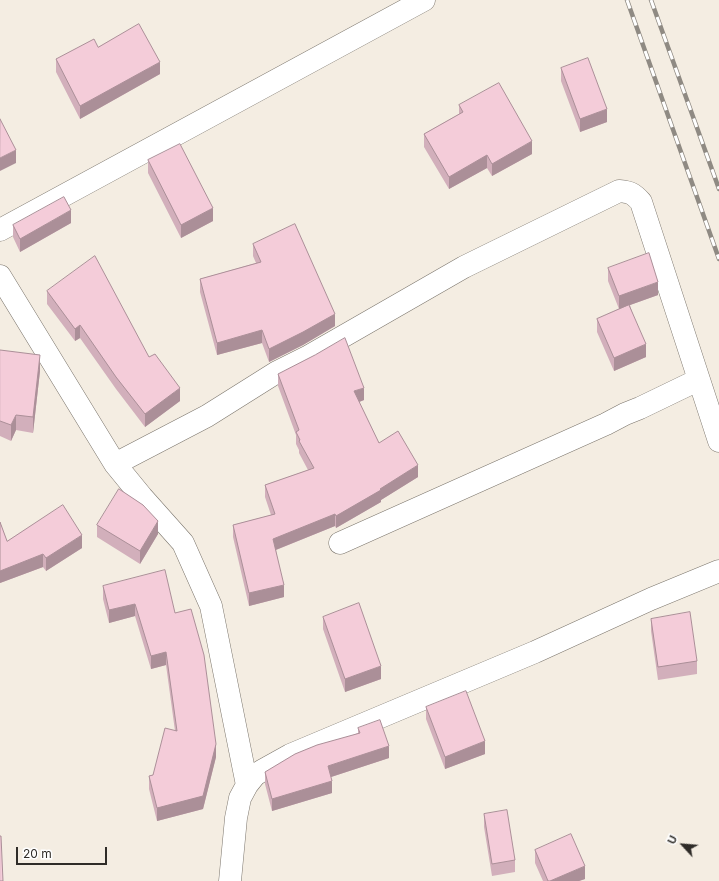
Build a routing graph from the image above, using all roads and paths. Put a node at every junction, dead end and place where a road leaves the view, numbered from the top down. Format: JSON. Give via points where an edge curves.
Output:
{"nodes":[{"id":1,"x":424,"y":0,"type":"edge"},
{"id":2,"x":0,"y":230,"type":"edge"},
{"id":3,"x":0,"y":276,"type":"edge"},
{"id":4,"x":698,"y":380,"type":"junction"},
{"id":5,"x":719,"y":440,"type":"edge"},
{"id":6,"x":115,"y":464,"type":"junction"},
{"id":7,"x":340,"y":543,"type":"dead end"},
{"id":8,"x":719,"y":571,"type":"edge"},
{"id":9,"x":247,"y":785,"type":"junction"},
{"id":10,"x":230,"y":881,"type":"edge"}],
"edges":[{"from":1,"to":2,"type":"street"},
{"from":3,"to":6,"type":"street"},
{"from":4,"to":5,"type":"street"},
{"from":4,"to":6,"type":"street","via":[[641,202],[632,193],[619,191],[464,267],[278,372],[207,416]]},
{"from":4,"to":7,"type":"street"},
{"from":6,"to":9,"type":"street","via":[[183,543],[211,606]]},
{"from":8,"to":9,"type":"street","via":[[290,755],[262,770]]},
{"from":9,"to":10,"type":"street","via":[[240,798],[236,818]]}]}
